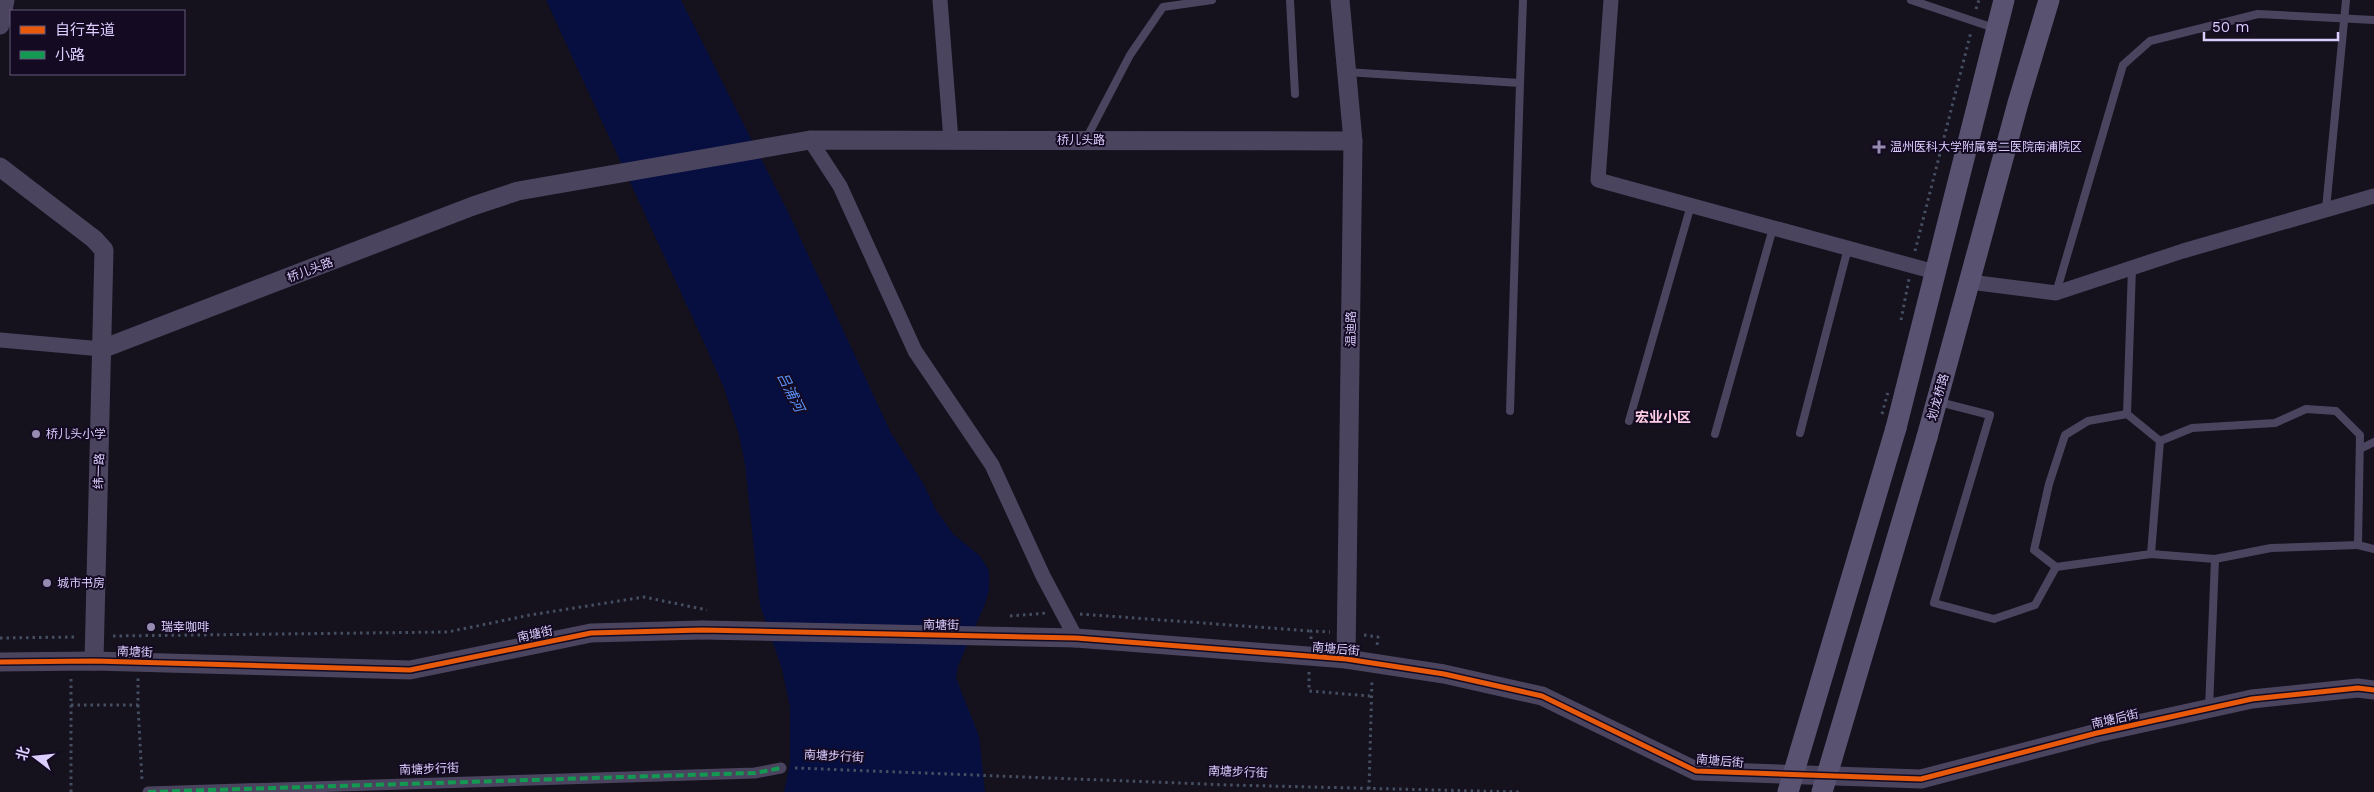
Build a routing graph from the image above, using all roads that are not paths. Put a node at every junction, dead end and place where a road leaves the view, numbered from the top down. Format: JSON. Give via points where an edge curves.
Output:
{"nodes":[{"id":1,"x":5,"y":0,"type":"edge"},
{"id":2,"x":940,"y":0,"type":"edge"},
{"id":3,"x":1212,"y":0,"type":"edge"},
{"id":4,"x":1290,"y":0,"type":"edge"},
{"id":5,"x":1340,"y":0,"type":"edge"},
{"id":6,"x":1523,"y":0,"type":"edge"},
{"id":7,"x":1611,"y":0,"type":"edge"},
{"id":8,"x":1911,"y":0,"type":"edge"},
{"id":9,"x":2004,"y":0,"type":"edge"},
{"id":10,"x":2049,"y":0,"type":"edge"},
{"id":11,"x":2346,"y":0,"type":"edge"},
{"id":12,"x":2344,"y":18,"type":"junction"},
{"id":13,"x":2374,"y":20,"type":"edge"},
{"id":14,"x":0,"y":25,"type":"edge"},
{"id":15,"x":1997,"y":29,"type":"junction"},
{"id":16,"x":1346,"y":72,"type":"junction"},
{"id":17,"x":1520,"y":83,"type":"junction"},
{"id":18,"x":1295,"y":94,"type":"dead end"},
{"id":19,"x":810,"y":140,"type":"junction"},
{"id":20,"x":952,"y":140,"type":"junction"},
{"id":21,"x":1086,"y":140,"type":"junction"},
{"id":22,"x":1353,"y":141,"type":"junction"},
{"id":23,"x":0,"y":167,"type":"edge"},
{"id":24,"x":2374,"y":196,"type":"edge"},
{"id":25,"x":1691,"y":206,"type":"junction"},
{"id":26,"x":2326,"y":209,"type":"junction"},
{"id":27,"x":1773,"y":228,"type":"junction"},
{"id":28,"x":1848,"y":248,"type":"junction"},
{"id":29,"x":2132,"y":268,"type":"junction"},
{"id":30,"x":1935,"y":272,"type":"junction"},
{"id":31,"x":1970,"y":282,"type":"junction"},
{"id":32,"x":2056,"y":293,"type":"junction"},
{"id":33,"x":0,"y":340,"type":"edge"},
{"id":34,"x":102,"y":349,"type":"junction"},
{"id":35,"x":1937,"y":402,"type":"junction"},
{"id":36,"x":1510,"y":411,"type":"dead end"},
{"id":37,"x":2127,"y":414,"type":"junction"},
{"id":38,"x":1629,"y":422,"type":"dead end"},
{"id":39,"x":1800,"y":433,"type":"dead end"},
{"id":40,"x":1715,"y":434,"type":"dead end"},
{"id":41,"x":2160,"y":442,"type":"junction"},
{"id":42,"x":2374,"y":442,"type":"edge"},
{"id":43,"x":2360,"y":449,"type":"junction"},
{"id":44,"x":2358,"y":545,"type":"junction"},
{"id":45,"x":2374,"y":549,"type":"edge"},
{"id":46,"x":2151,"y":554,"type":"junction"},
{"id":47,"x":2215,"y":559,"type":"junction"},
{"id":48,"x":2056,"y":567,"type":"junction"},
{"id":49,"x":1076,"y":638,"type":"junction"},
{"id":50,"x":1346,"y":659,"type":"junction"},
{"id":51,"x":94,"y":661,"type":"junction"},
{"id":52,"x":0,"y":662,"type":"edge"},
{"id":53,"x":2374,"y":690,"type":"edge"},
{"id":54,"x":2209,"y":709,"type":"junction"},
{"id":55,"x":781,"y":768,"type":"road end"},
{"id":56,"x":145,"y":787,"type":"edge"},
{"id":57,"x":1788,"y":792,"type":"edge"},
{"id":58,"x":1822,"y":792,"type":"edge"}],
"edges":[{"from":1,"to":14,"type":"street"},
{"from":2,"to":20,"type":"street"},
{"from":3,"to":21,"type":"lane","via":[[1163,7],[1130,55]]},
{"from":4,"to":18,"type":"lane"},
{"from":5,"to":16,"type":"street","name":"温迪路"},
{"from":6,"to":17,"type":"lane"},
{"from":7,"to":25,"type":"street","via":[[1598,180]]},
{"from":8,"to":15,"type":"lane"},
{"from":9,"to":15,"type":"main road"},
{"from":10,"to":31,"type":"main road","name":"划龙桥路"},
{"from":11,"to":12,"type":"lane"},
{"from":12,"to":13,"type":"lane"},
{"from":12,"to":26,"type":"lane"},
{"from":12,"to":32,"type":"lane","via":[[2258,14],[2150,42],[2123,64]]},
{"from":15,"to":30,"type":"main road"},
{"from":16,"to":17,"type":"lane"},
{"from":16,"to":22,"type":"street","name":"温迪路"},
{"from":17,"to":36,"type":"lane"},
{"from":19,"to":20,"type":"street","name":"桥儿头路"},
{"from":19,"to":34,"type":"street","name":"桥儿头路","via":[[518,191]]},
{"from":19,"to":49,"type":"street","via":[[840,186],[915,351],[992,465],[1042,576]]},
{"from":20,"to":21,"type":"street","name":"桥儿头路"},
{"from":21,"to":22,"type":"street","name":"桥儿头路"},
{"from":22,"to":50,"type":"street","name":"温迪路"},
{"from":23,"to":34,"type":"street","name":"纬一路","via":[[104,250]]},
{"from":24,"to":26,"type":"street"},
{"from":25,"to":27,"type":"street"},
{"from":25,"to":38,"type":"lane"},
{"from":26,"to":29,"type":"street"},
{"from":27,"to":28,"type":"street"},
{"from":27,"to":40,"type":"lane"},
{"from":28,"to":30,"type":"street"},
{"from":28,"to":39,"type":"lane"},
{"from":29,"to":32,"type":"street"},
{"from":29,"to":37,"type":"lane"},
{"from":30,"to":57,"type":"main road","bridge":true,"via":[[1896,428]]},
{"from":31,"to":32,"type":"street"},
{"from":31,"to":35,"type":"main road","name":"划龙桥路"},
{"from":33,"to":34,"type":"street"},
{"from":34,"to":51,"type":"street","name":"纬一路"},
{"from":35,"to":48,"type":"lane","via":[[1990,415],[1934,603],[1994,620],[2035,605]]},
{"from":35,"to":58,"type":"main road","name":"划龙桥路","bridge":true},
{"from":37,"to":41,"type":"lane"},
{"from":37,"to":48,"type":"lane","via":[[2088,421],[2065,435],[2049,484],[2034,550]]},
{"from":41,"to":43,"type":"lane","via":[[2192,428],[2275,423],[2306,409],[2336,411],[2360,436]]},
{"from":41,"to":46,"type":"lane"},
{"from":42,"to":43,"type":"lane"},
{"from":43,"to":44,"type":"lane"},
{"from":44,"to":45,"type":"lane"},
{"from":44,"to":47,"type":"lane","via":[[2271,548]]},
{"from":46,"to":47,"type":"lane"},
{"from":46,"to":48,"type":"lane"},
{"from":47,"to":54,"type":"lane"},
{"from":49,"to":50,"type":"street","name":"南塘后街"},
{"from":49,"to":51,"type":"street","name":"南塘街","bridge":true,"via":[[706,630],[591,633],[410,670]]},
{"from":50,"to":54,"type":"street","name":"南塘后街","via":[[1444,674],[1542,696],[1696,771],[1920,779],[2097,733]]},
{"from":51,"to":52,"type":"street","name":"南塘街"},
{"from":53,"to":54,"type":"street","name":"南塘后街","via":[[2358,688],[2252,699]]},
{"from":55,"to":56,"type":"street","name":"南塘步行街","via":[[755,773]]}]}
